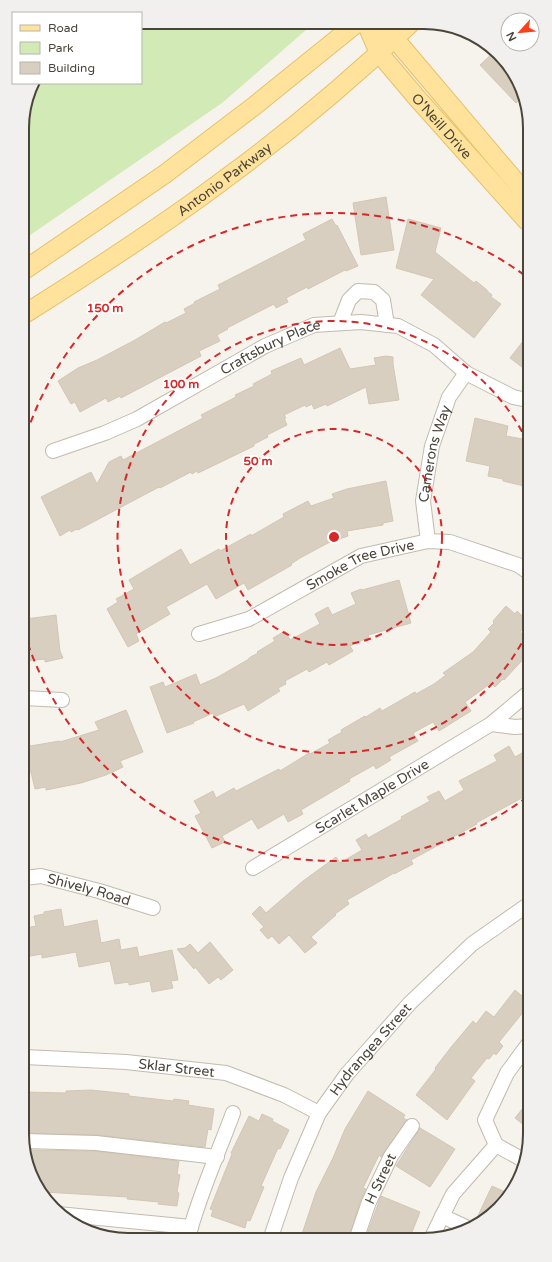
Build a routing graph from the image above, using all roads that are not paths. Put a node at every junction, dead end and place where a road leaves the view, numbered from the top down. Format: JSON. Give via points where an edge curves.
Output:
{"nodes":[{"id":1,"x":350,"y":29,"type":"edge"},
{"id":2,"x":368,"y":29,"type":"edge"},
{"id":3,"x":380,"y":29,"type":"edge"},
{"id":4,"x":405,"y":29,"type":"edge"},
{"id":5,"x":395,"y":39,"type":"junction"},
{"id":6,"x":379,"y":53,"type":"junction"},
{"id":7,"x":523,"y":190,"type":"edge"},
{"id":8,"x":523,"y":217,"type":"edge"},
{"id":9,"x":29,"y":267,"type":"edge"},
{"id":10,"x":29,"y":311,"type":"edge"},
{"id":11,"x":340,"y":323,"type":"junction"},
{"id":12,"x":387,"y":325,"type":"junction"},
{"id":13,"x":466,"y":373,"type":"junction"},
{"id":14,"x":523,"y":399,"type":"edge"},
{"id":15,"x":53,"y":451,"type":"dead end"},
{"id":16,"x":428,"y":541,"type":"junction"},
{"id":17,"x":523,"y":568,"type":"edge"},
{"id":18,"x":199,"y":634,"type":"dead end"},
{"id":19,"x":523,"y":697,"type":"edge"},
{"id":20,"x":29,"y":698,"type":"edge"},
{"id":21,"x":62,"y":700,"type":"dead end"},
{"id":22,"x":491,"y":724,"type":"junction"},
{"id":23,"x":523,"y":726,"type":"edge"},
{"id":24,"x":253,"y":868,"type":"dead end"},
{"id":25,"x":29,"y":878,"type":"edge"},
{"id":26,"x":153,"y":908,"type":"dead end"},
{"id":27,"x":523,"y":908,"type":"edge"},
{"id":28,"x":523,"y":1051,"type":"edge"},
{"id":29,"x":29,"y":1057,"type":"edge"},
{"id":30,"x":233,"y":1112,"type":"dead end"},
{"id":31,"x":319,"y":1113,"type":"junction"},
{"id":32,"x":412,"y":1126,"type":"dead end"},
{"id":33,"x":30,"y":1141,"type":"edge"},
{"id":34,"x":496,"y":1145,"type":"junction"},
{"id":35,"x":217,"y":1157,"type":"junction"},
{"id":36,"x":520,"y":1158,"type":"edge"},
{"id":37,"x":73,"y":1216,"type":"edge"},
{"id":38,"x":442,"y":1216,"type":"junction"},
{"id":39,"x":461,"y":1225,"type":"edge"},
{"id":40,"x":189,"y":1232,"type":"edge"},
{"id":41,"x":434,"y":1232,"type":"edge"},
{"id":42,"x":271,"y":1233,"type":"edge"},
{"id":43,"x":358,"y":1233,"type":"edge"}],
"edges":[{"from":1,"to":9,"type":"main road","via":[[254,107],[165,174]]},
{"from":2,"to":6,"type":"main road","name":"O'Neill Drive"},
{"from":3,"to":5,"type":"main road","name":"O'Neill Drive"},
{"from":4,"to":5,"type":"main road","name":"Antonio Parkway"},
{"from":5,"to":6,"type":"main road","name":"Antonio Parkway"},
{"from":5,"to":7,"type":"main road","name":"O'Neill Drive"},
{"from":6,"to":8,"type":"main road","name":"O'Neill Drive"},
{"from":6,"to":10,"type":"main road","name":"Antonio Parkway","via":[[292,127],[229,176],[110,259]]},
{"from":11,"to":12,"type":"street","name":"Craftsbury Place"},
{"from":11,"to":12,"type":"street","name":"Craftsbury Place","via":[[349,300],[358,290],[374,292],[383,300]]},
{"from":11,"to":15,"type":"street","name":"Craftsbury Place","via":[[314,325],[265,346],[137,419]]},
{"from":12,"to":13,"type":"street","name":"Craftsbury Place","via":[[398,326],[434,345]]},
{"from":13,"to":14,"type":"street","name":"Craftsbury Place","via":[[513,397]]},
{"from":13,"to":16,"type":"street","name":"Camerons Way","via":[[449,397],[432,446],[423,501]]},
{"from":16,"to":17,"type":"street","name":"Smoke Tree Drive","via":[[450,542]]},
{"from":16,"to":18,"type":"street","name":"Smoke Tree Drive","via":[[361,556],[249,619]]},
{"from":19,"to":22,"type":"street","name":"Scarlet Maple Drive"},
{"from":20,"to":21,"type":"street"},
{"from":22,"to":23,"type":"street"},
{"from":22,"to":24,"type":"street","name":"Scarlet Maple Drive"},
{"from":25,"to":26,"type":"street","name":"Shively Road","via":[[41,876]]},
{"from":27,"to":31,"type":"street","name":"Hydrangea Street","via":[[472,944],[410,1003],[347,1074]]},
{"from":28,"to":34,"type":"street","via":[[507,1073],[485,1120]]},
{"from":29,"to":31,"type":"street","name":"Sklar Street","via":[[126,1062],[226,1074],[284,1095]]},
{"from":30,"to":35,"type":"street"},
{"from":31,"to":42,"type":"street","name":"Hydrangea Street","via":[[291,1178]]},
{"from":32,"to":43,"type":"street","name":"H Street","via":[[391,1156],[369,1202]]},
{"from":33,"to":35,"type":"street","via":[[96,1143]]},
{"from":34,"to":36,"type":"street"},
{"from":34,"to":38,"type":"street","via":[[453,1194]]},
{"from":35,"to":40,"type":"street"},
{"from":37,"to":40,"type":"street"},
{"from":38,"to":39,"type":"street"},
{"from":38,"to":41,"type":"street"}]}
